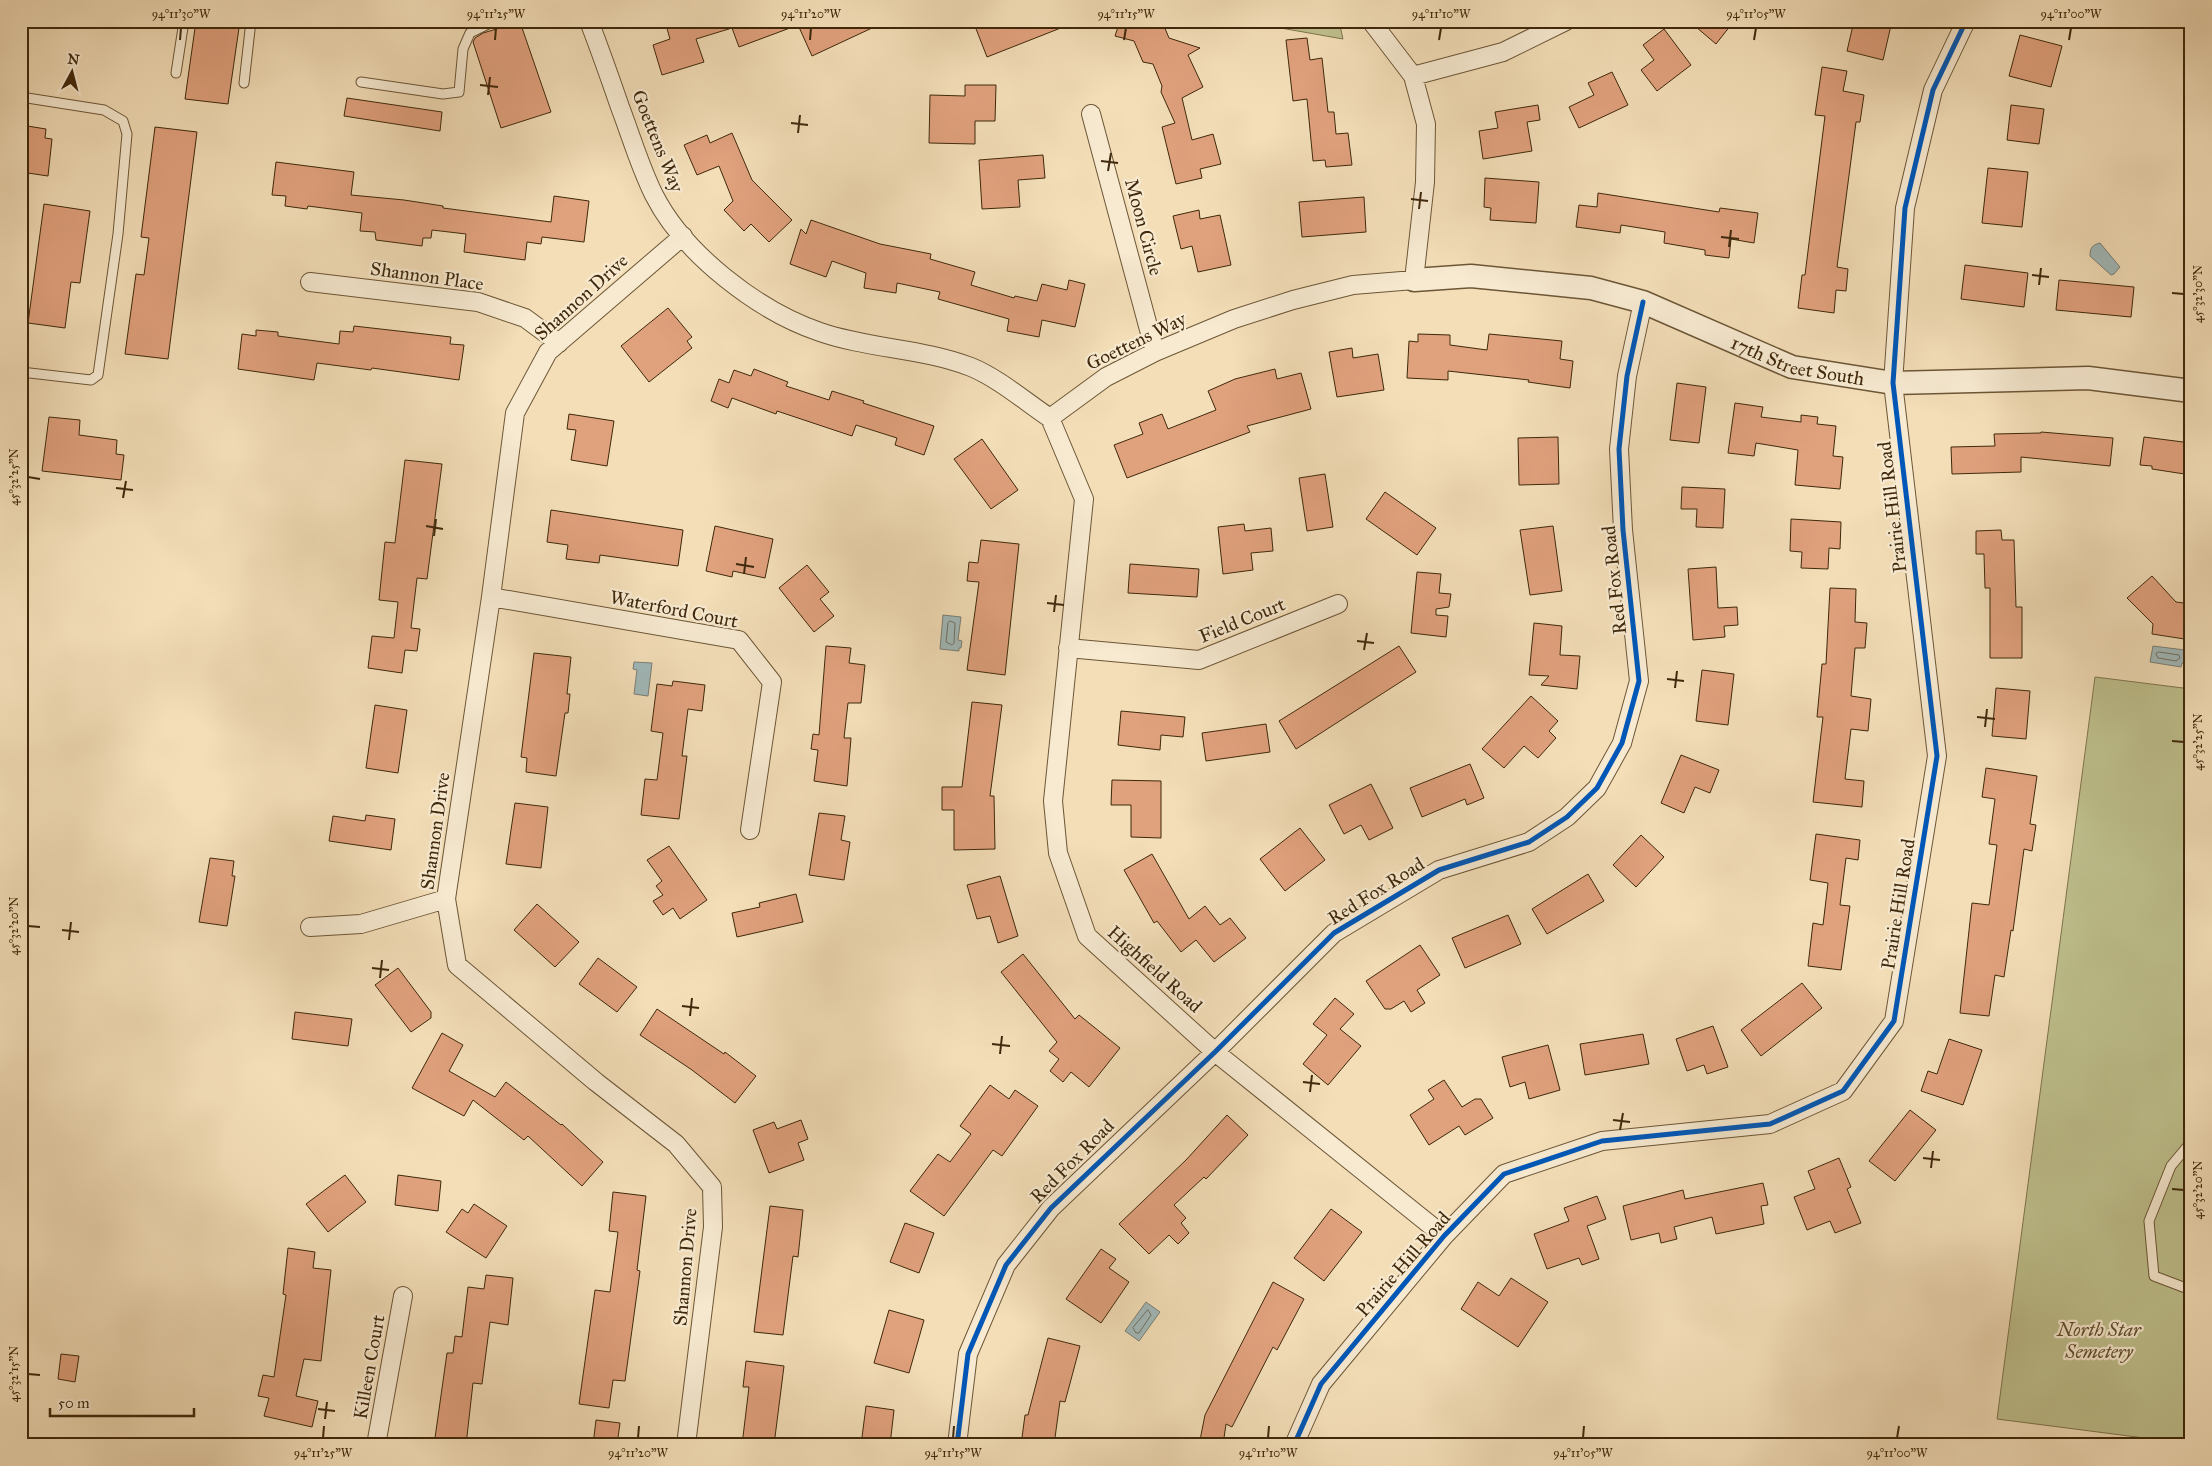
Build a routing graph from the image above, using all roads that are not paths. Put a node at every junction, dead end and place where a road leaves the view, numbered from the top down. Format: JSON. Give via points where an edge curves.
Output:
{"nodes":[{"id":1,"x":184,"y":21,"type":"edge"},
{"id":2,"x":251,"y":21,"type":"edge"},
{"id":3,"x":494,"y":21,"type":"edge"},
{"id":4,"x":589,"y":21,"type":"edge"},
{"id":5,"x":1371,"y":21,"type":"edge"},
{"id":6,"x":1566,"y":21,"type":"edge"},
{"id":7,"x":1966,"y":21,"type":"edge"},
{"id":8,"x":176,"y":73,"type":"dead end"},
{"id":9,"x":1413,"y":76,"type":"junction"},
{"id":10,"x":361,"y":82,"type":"dead end"},
{"id":11,"x":244,"y":83,"type":"dead end"},
{"id":12,"x":21,"y":97,"type":"edge"},
{"id":13,"x":1091,"y":114,"type":"dead end"},
{"id":14,"x":683,"y":236,"type":"junction"},
{"id":15,"x":1414,"y":280,"type":"junction"},
{"id":16,"x":310,"y":282,"type":"dead end"},
{"id":17,"x":1643,"y":302,"type":"junction"},
{"id":18,"x":559,"y":343,"type":"junction"},
{"id":19,"x":1155,"y":352,"type":"junction"},
{"id":20,"x":21,"y":372,"type":"edge"},
{"id":21,"x":1893,"y":383,"type":"junction"},
{"id":22,"x":2191,"y":391,"type":"edge"},
{"id":23,"x":1050,"y":418,"type":"junction"},
{"id":24,"x":492,"y":597,"type":"junction"},
{"id":25,"x":1338,"y":604,"type":"dead end"},
{"id":26,"x":1068,"y":648,"type":"junction"},
{"id":27,"x":750,"y":830,"type":"dead end"},
{"id":28,"x":446,"y":900,"type":"junction"},
{"id":29,"x":310,"y":927,"type":"dead end"},
{"id":30,"x":1215,"y":1052,"type":"junction"},
{"id":31,"x":2191,"y":1142,"type":"edge"},
{"id":32,"x":1444,"y":1236,"type":"junction"},
{"id":33,"x":2191,"y":1290,"type":"edge"},
{"id":34,"x":403,"y":1296,"type":"dead end"},
{"id":35,"x":376,"y":1445,"type":"edge"},
{"id":36,"x":686,"y":1445,"type":"edge"},
{"id":37,"x":956,"y":1445,"type":"edge"},
{"id":38,"x":1294,"y":1445,"type":"edge"}],
"edges":[{"from":1,"to":8,"type":"lane"},
{"from":2,"to":11,"type":"lane"},
{"from":3,"to":10,"type":"lane","via":[[470,33],[463,49],[459,92],[443,94]]},
{"from":4,"to":14,"type":"street","name":"Goettens Way","via":[[655,196]]},
{"from":5,"to":9,"type":"street"},
{"from":6,"to":9,"type":"street","via":[[1503,52]]},
{"from":7,"to":21,"type":"street","name":"Prairie Hill Road","via":[[1933,90],[1905,208]]},
{"from":9,"to":15,"type":"street","via":[[1426,124],[1425,182]]},
{"from":12,"to":20,"type":"lane","via":[[104,110],[124,121],[127,134],[118,234],[98,375],[92,380]]},
{"from":13,"to":19,"type":"street","name":"Moon Circle"},
{"from":14,"to":18,"type":"street","name":"Shannon Drive"},
{"from":14,"to":23,"type":"street","name":"Goettens Way","via":[[727,280],[780,316],[856,342],[941,357],[972,368]]},
{"from":15,"to":17,"type":"street","name":"17th Street South","via":[[1480,277],[1591,288]]},
{"from":15,"to":19,"type":"street","name":"Goettens Way","via":[[1353,286],[1292,300],[1234,319]]},
{"from":16,"to":18,"type":"street","name":"Shannon Place","via":[[478,302],[525,318]]},
{"from":17,"to":21,"type":"street","name":"17th Street South","via":[[1792,367]]},
{"from":17,"to":30,"type":"street","name":"Red Fox Road","via":[[1627,376],[1619,449],[1623,530],[1639,681],[1622,744],[1597,788],[1567,817],[1529,842],[1439,870],[1334,933]]},
{"from":18,"to":24,"type":"street","name":"Shannon Drive","via":[[548,352],[515,413]]},
{"from":19,"to":23,"type":"street","name":"Goettens Way","via":[[1106,377]]},
{"from":21,"to":22,"type":"street","name":"17th Street South","via":[[2088,378]]},
{"from":21,"to":32,"type":"street","name":"Prairie Hill Road","via":[[1937,756],[1894,1022],[1843,1091],[1770,1124],[1602,1141],[1504,1174]]},
{"from":23,"to":26,"type":"street","name":"Highfield Road","via":[[1084,499]]},
{"from":24,"to":27,"type":"street","name":"Waterford Court","via":[[738,640],[772,682]]},
{"from":24,"to":28,"type":"street","name":"Shannon Drive"},
{"from":25,"to":26,"type":"street","name":"Field Court","via":[[1199,660]]},
{"from":26,"to":30,"type":"street","name":"Highfield Road","via":[[1053,802],[1058,853],[1087,936]]},
{"from":28,"to":29,"type":"street","via":[[361,924]]},
{"from":28,"to":36,"type":"street","name":"Shannon Drive","via":[[457,965],[596,1082],[676,1144],[712,1187],[713,1227]]},
{"from":30,"to":32,"type":"street","name":"Highfield Road"},
{"from":30,"to":37,"type":"street","name":"Red Fox Road","via":[[1051,1208],[1006,1265],[968,1354]]},
{"from":31,"to":33,"type":"lane","via":[[2171,1166],[2149,1220],[2154,1276]]},
{"from":32,"to":38,"type":"street","name":"Prairie Hill Road","via":[[1321,1384]]},
{"from":34,"to":35,"type":"street","name":"Killeen Court"}]}
